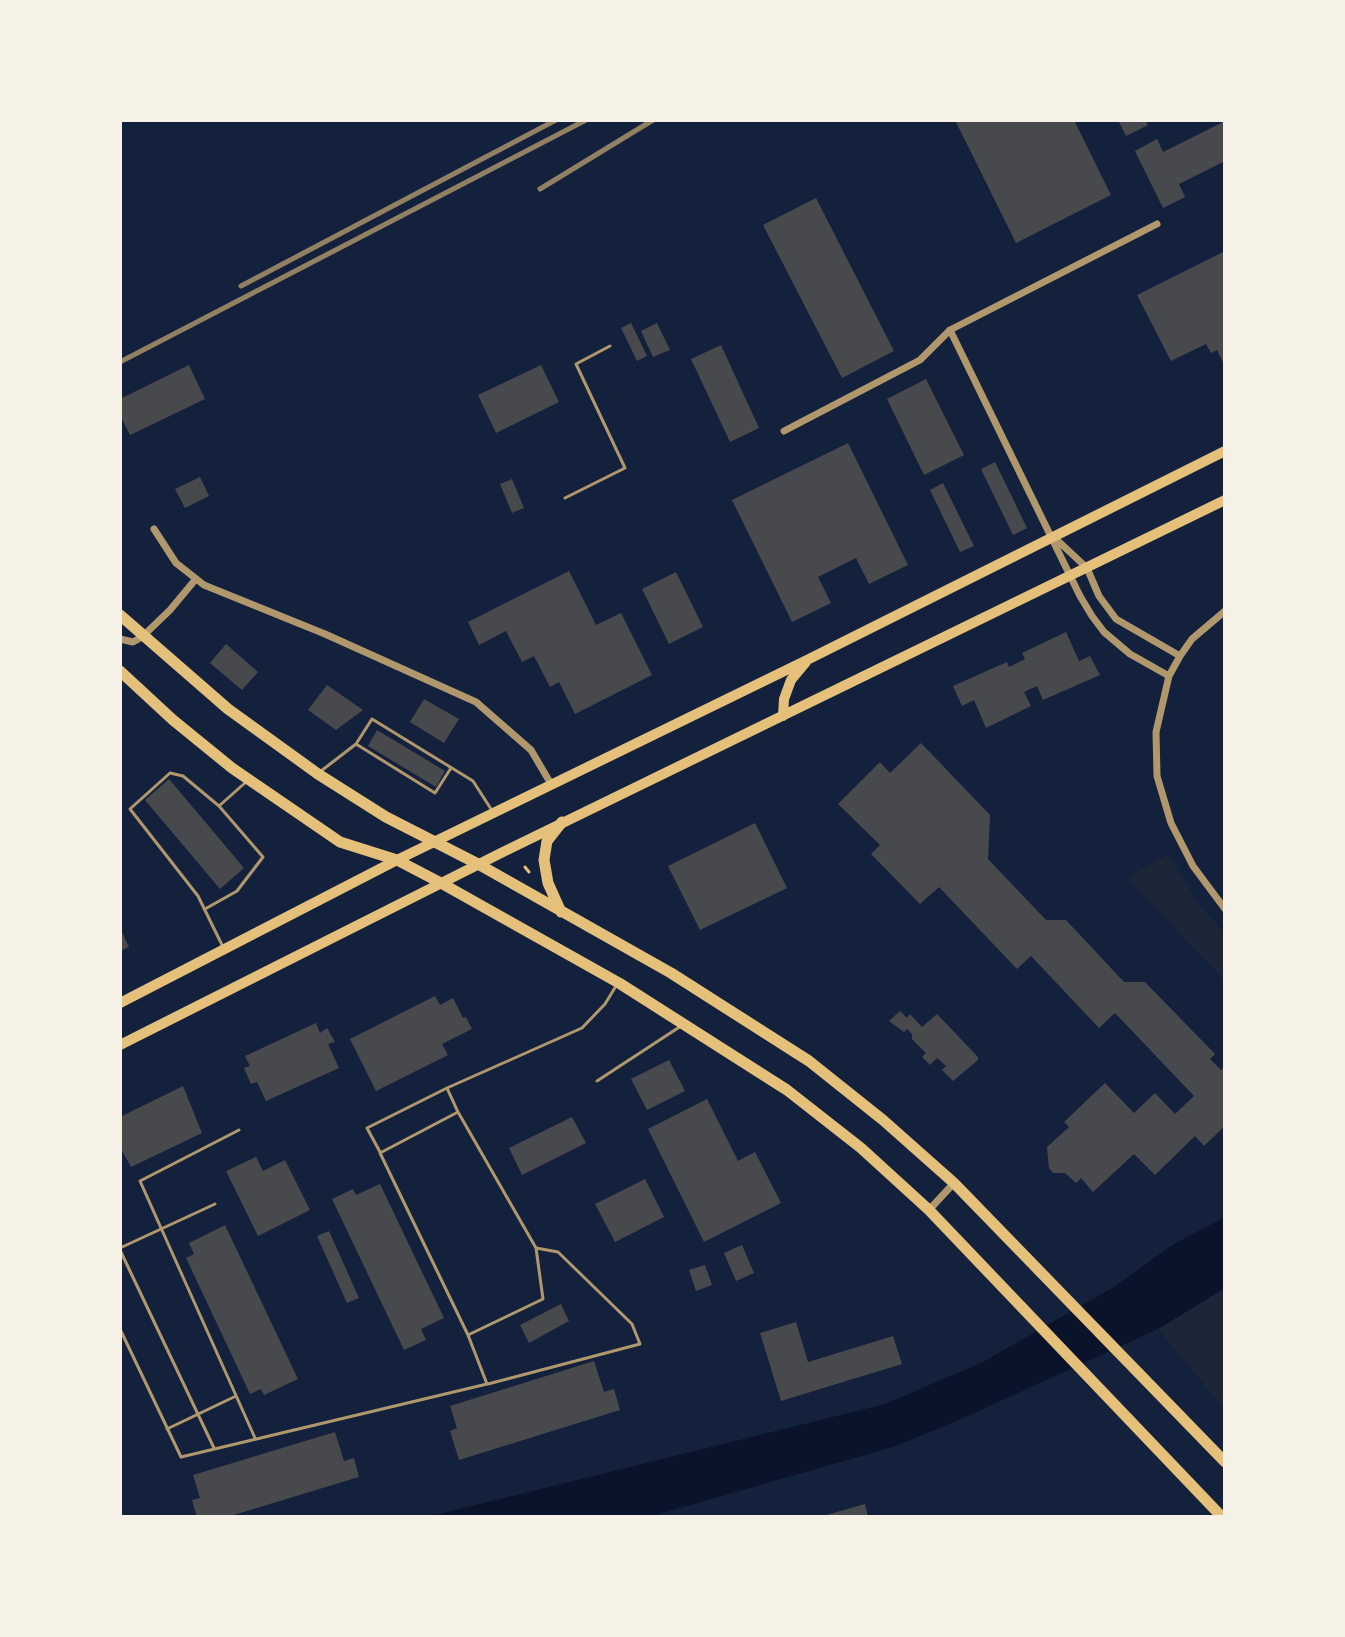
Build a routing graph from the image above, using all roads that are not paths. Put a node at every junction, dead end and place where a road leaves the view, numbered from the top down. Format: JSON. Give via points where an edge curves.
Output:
{"nodes":[{"id":1,"x":1157,"y":224,"type":"dead end"},
{"id":2,"x":950,"y":330,"type":"junction"},
{"id":3,"x":610,"y":346,"type":"dead end"},
{"id":4,"x":784,"y":431,"type":"dead end"},
{"id":5,"x":1225,"y":451,"type":"edge"},
{"id":6,"x":565,"y":498,"type":"dead end"},
{"id":7,"x":1225,"y":500,"type":"edge"},
{"id":8,"x":154,"y":529,"type":"dead end"},
{"id":9,"x":1053,"y":536,"type":"junction"},
{"id":10,"x":1087,"y":568,"type":"junction"},
{"id":11,"x":1071,"y":576,"type":"junction"},
{"id":12,"x":195,"y":580,"type":"junction"},
{"id":13,"x":1225,"y":611,"type":"edge"},
{"id":14,"x":120,"y":615,"type":"edge"},
{"id":15,"x":142,"y":637,"type":"junction"},
{"id":16,"x":120,"y":639,"type":"edge"},
{"id":17,"x":1180,"y":656,"type":"junction"},
{"id":18,"x":807,"y":660,"type":"junction"},
{"id":19,"x":120,"y":671,"type":"edge"},
{"id":20,"x":1169,"y":676,"type":"junction"},
{"id":21,"x":783,"y":716,"type":"junction"},
{"id":22,"x":396,"y":734,"type":"junction"},
{"id":23,"x":392,"y":739,"type":"dead end"},
{"id":24,"x":356,"y":744,"type":"junction"},
{"id":25,"x":414,"y":745,"type":"junction"},
{"id":26,"x":411,"y":750,"type":"dead end"},
{"id":27,"x":451,"y":768,"type":"junction"},
{"id":28,"x":318,"y":774,"type":"junction"},
{"id":29,"x":248,"y":780,"type":"junction"},
{"id":30,"x":551,"y":784,"type":"junction"},
{"id":31,"x":219,"y":806,"type":"junction"},
{"id":32,"x":493,"y":812,"type":"junction"},
{"id":33,"x":562,"y":822,"type":"junction"},
{"id":34,"x":433,"y":842,"type":"junction"},
{"id":35,"x":397,"y":860,"type":"junction"},
{"id":36,"x":478,"y":864,"type":"junction"},
{"id":37,"x":441,"y":883,"type":"junction"},
{"id":38,"x":205,"y":909,"type":"junction"},
{"id":39,"x":1225,"y":909,"type":"edge"},
{"id":40,"x":561,"y":912,"type":"junction"},
{"id":41,"x":224,"y":950,"type":"junction"},
{"id":42,"x":619,"y":983,"type":"junction"},
{"id":43,"x":120,"y":1003,"type":"edge"},
{"id":44,"x":684,"y":1024,"type":"junction"},
{"id":45,"x":120,"y":1045,"type":"edge"},
{"id":46,"x":597,"y":1081,"type":"dead end"},
{"id":47,"x":447,"y":1088,"type":"junction"},
{"id":48,"x":458,"y":1112,"type":"junction"},
{"id":49,"x":239,"y":1130,"type":"dead end"},
{"id":50,"x":380,"y":1153,"type":"junction"},
{"id":51,"x":954,"y":1183,"type":"junction"},
{"id":52,"x":215,"y":1204,"type":"dead end"},
{"id":53,"x":929,"y":1210,"type":"junction"},
{"id":54,"x":160,"y":1229,"type":"junction"},
{"id":55,"x":536,"y":1248,"type":"junction"},
{"id":56,"x":120,"y":1249,"type":"edge"},
{"id":57,"x":120,"y":1329,"type":"edge"},
{"id":58,"x":468,"y":1335,"type":"junction"},
{"id":59,"x":487,"y":1384,"type":"junction"},
{"id":60,"x":236,"y":1396,"type":"junction"},
{"id":61,"x":197,"y":1414,"type":"junction"},
{"id":62,"x":167,"y":1429,"type":"junction"},
{"id":63,"x":255,"y":1438,"type":"junction"},
{"id":64,"x":214,"y":1448,"type":"junction"},
{"id":65,"x":1225,"y":1462,"type":"edge"},
{"id":66,"x":1222,"y":1517,"type":"edge"}],
"edges":[{"from":1,"to":2,"type":"street"},
{"from":2,"to":4,"type":"street","via":[[920,360]]},
{"from":2,"to":9,"type":"street"},
{"from":3,"to":6,"type":"lane","via":[[576,364],[625,468]]},
{"from":5,"to":9,"type":"main road"},
{"from":7,"to":10,"type":"main road"},
{"from":8,"to":12,"type":"street","via":[[176,563]]},
{"from":9,"to":10,"type":"street"},
{"from":9,"to":11,"type":"street"},
{"from":9,"to":18,"type":"main road"},
{"from":10,"to":11,"type":"main road"},
{"from":10,"to":17,"type":"street","via":[[1116,619]]},
{"from":11,"to":20,"type":"street","via":[[1104,632]]},
{"from":11,"to":21,"type":"main road"},
{"from":12,"to":15,"type":"street"},
{"from":12,"to":30,"type":"street","via":[[476,702],[531,750]]},
{"from":13,"to":17,"type":"street"},
{"from":14,"to":15,"type":"main road"},
{"from":15,"to":16,"type":"street","via":[[133,642]]},
{"from":15,"to":28,"type":"main road","via":[[250,727]]},
{"from":17,"to":20,"type":"street"},
{"from":18,"to":21,"type":"main road","via":[[791,680]]},
{"from":18,"to":30,"type":"main road"},
{"from":19,"to":29,"type":"main road"},
{"from":20,"to":39,"type":"street","via":[[1156,732],[1157,776],[1171,823],[1193,866]]},
{"from":21,"to":33,"type":"main road"},
{"from":22,"to":23,"type":"lane"},
{"from":22,"to":24,"type":"lane","via":[[372,719]]},
{"from":22,"to":25,"type":"lane"},
{"from":24,"to":27,"type":"lane","via":[[435,793]]},
{"from":24,"to":28,"type":"lane"},
{"from":25,"to":26,"type":"lane"},
{"from":25,"to":27,"type":"lane"},
{"from":27,"to":32,"type":"lane","via":[[473,781]]},
{"from":28,"to":34,"type":"main road"},
{"from":29,"to":31,"type":"lane"},
{"from":29,"to":35,"type":"main road","via":[[340,842]]},
{"from":30,"to":32,"type":"main road"},
{"from":31,"to":38,"type":"lane","via":[[263,857],[237,891]]},
{"from":31,"to":38,"type":"lane","via":[[183,776],[170,773],[130,809]]},
{"from":32,"to":34,"type":"main road"},
{"from":33,"to":36,"type":"main road"},
{"from":33,"to":40,"type":"main road","via":[[547,841],[544,860]]},
{"from":34,"to":35,"type":"main road"},
{"from":34,"to":36,"type":"main road"},
{"from":35,"to":37,"type":"main road"},
{"from":35,"to":41,"type":"main road"},
{"from":36,"to":37,"type":"main road"},
{"from":36,"to":40,"type":"main road"},
{"from":37,"to":42,"type":"main road"},
{"from":37,"to":45,"type":"main road"},
{"from":38,"to":41,"type":"lane"},
{"from":40,"to":51,"type":"main road","via":[[671,973],[809,1061]]},
{"from":41,"to":43,"type":"main road"},
{"from":42,"to":44,"type":"main road"},
{"from":42,"to":47,"type":"lane","via":[[582,1028]]},
{"from":44,"to":46,"type":"lane"},
{"from":44,"to":53,"type":"main road","via":[[787,1090]]},
{"from":47,"to":48,"type":"lane"},
{"from":47,"to":50,"type":"lane","via":[[367,1128]]},
{"from":48,"to":50,"type":"lane"},
{"from":48,"to":55,"type":"lane"},
{"from":49,"to":54,"type":"lane","via":[[140,1181]]},
{"from":50,"to":58,"type":"lane"},
{"from":51,"to":53,"type":"street"},
{"from":51,"to":65,"type":"main road"},
{"from":52,"to":54,"type":"lane"},
{"from":53,"to":66,"type":"main road"},
{"from":54,"to":56,"type":"lane"},
{"from":54,"to":60,"type":"lane"},
{"from":55,"to":58,"type":"lane","via":[[543,1299]]},
{"from":55,"to":59,"type":"lane","via":[[558,1252],[632,1324],[640,1344]]},
{"from":56,"to":61,"type":"lane"},
{"from":57,"to":62,"type":"lane"},
{"from":58,"to":59,"type":"lane"},
{"from":59,"to":63,"type":"lane"},
{"from":60,"to":61,"type":"lane"},
{"from":60,"to":63,"type":"lane"},
{"from":61,"to":62,"type":"lane"},
{"from":61,"to":64,"type":"lane"},
{"from":62,"to":64,"type":"lane","via":[[181,1457]]},
{"from":63,"to":64,"type":"lane"}]}
